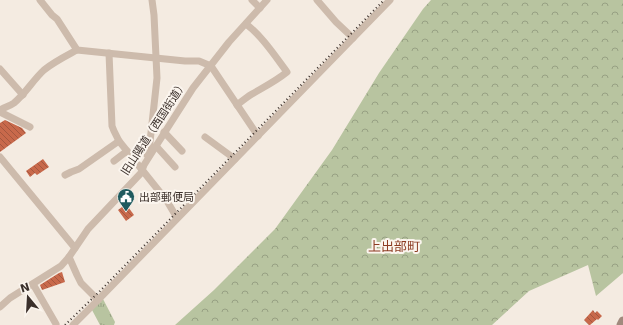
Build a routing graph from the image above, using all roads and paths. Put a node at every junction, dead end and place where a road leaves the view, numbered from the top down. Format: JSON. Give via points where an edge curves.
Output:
{"nodes":[{"id":1,"x":40,"y":0,"type":"edge"},
{"id":2,"x":152,"y":0,"type":"edge"},
{"id":3,"x":252,"y":0,"type":"edge"},
{"id":4,"x":267,"y":0,"type":"edge"},
{"id":5,"x":317,"y":0,"type":"edge"},
{"id":6,"x":390,"y":0,"type":"edge"},
{"id":7,"x":260,"y":8,"type":"junction"},
{"id":8,"x":246,"y":24,"type":"junction"},
{"id":9,"x":353,"y":38,"type":"junction"},
{"id":10,"x":77,"y":50,"type":"junction"},
{"id":11,"x":109,"y":53,"type":"junction"},
{"id":12,"x":156,"y":58,"type":"junction"},
{"id":13,"x":211,"y":66,"type":"junction"},
{"id":14,"x":0,"y":69,"type":"edge"},
{"id":15,"x":23,"y":95,"type":"junction"},
{"id":16,"x":237,"y":105,"type":"junction"},
{"id":17,"x":0,"y":111,"type":"edge"},
{"id":18,"x":30,"y":127,"type":"dead end"},
{"id":19,"x":164,"y":132,"type":"junction"},
{"id":20,"x":258,"y":136,"type":"junction"},
{"id":21,"x":205,"y":137,"type":"dead end"},
{"id":22,"x":119,"y":141,"type":"junction"},
{"id":23,"x":156,"y":146,"type":"junction"},
{"id":24,"x":128,"y":151,"type":"junction"},
{"id":25,"x":182,"y":151,"type":"dead end"},
{"id":26,"x":0,"y":157,"type":"edge"},
{"id":27,"x":235,"y":159,"type":"junction"},
{"id":28,"x":114,"y":161,"type":"dead end"},
{"id":29,"x":175,"y":167,"type":"dead end"},
{"id":30,"x":142,"y":170,"type":"junction"},
{"id":31,"x":65,"y":175,"type":"dead end"},
{"id":32,"x":177,"y":218,"type":"junction"},
{"id":33,"x":75,"y":248,"type":"junction"},
{"id":34,"x":69,"y":257,"type":"junction"},
{"id":35,"x":33,"y":284,"type":"junction"},
{"id":36,"x":98,"y":300,"type":"junction"},
{"id":37,"x":0,"y":307,"type":"edge"},
{"id":38,"x":623,"y":321,"type":"edge"},
{"id":39,"x":56,"y":324,"type":"dead end"},
{"id":40,"x":73,"y":325,"type":"edge"},
{"id":41,"x":621,"y":325,"type":"edge"}],
"edges":[{"from":1,"to":10,"type":"street","via":[[57,19]]},
{"from":2,"to":12,"type":"street"},
{"from":3,"to":7,"type":"street"},
{"from":4,"to":7,"type":"street","name":"旧山陽道（西国街道）"},
{"from":5,"to":9,"type":"street"},
{"from":6,"to":9,"type":"street"},
{"from":7,"to":8,"type":"street","name":"旧山陽道（西国街道）"},
{"from":8,"to":13,"type":"street","name":"旧山陽道（西国街道）"},
{"from":8,"to":16,"type":"street","via":[[287,72]]},
{"from":9,"to":20,"type":"street"},
{"from":10,"to":11,"type":"street"},
{"from":10,"to":15,"type":"street","via":[[45,69]]},
{"from":11,"to":12,"type":"street"},
{"from":11,"to":22,"type":"street","via":[[112,126]]},
{"from":12,"to":13,"type":"street","via":[[199,61]]},
{"from":12,"to":30,"type":"street","via":[[157,78],[149,151],[142,162]]},
{"from":13,"to":16,"type":"street"},
{"from":13,"to":19,"type":"street","name":"旧山陽道（西国街道）"},
{"from":14,"to":15,"type":"street"},
{"from":15,"to":17,"type":"street"},
{"from":16,"to":20,"type":"street"},
{"from":17,"to":18,"type":"street"},
{"from":19,"to":23,"type":"street","name":"旧山陽道（西国街道）"},
{"from":19,"to":25,"type":"street"},
{"from":20,"to":27,"type":"street"},
{"from":21,"to":27,"type":"street"},
{"from":22,"to":24,"type":"street"},
{"from":22,"to":31,"type":"street","via":[[79,169]]},
{"from":23,"to":29,"type":"street"},
{"from":23,"to":30,"type":"street","name":"旧山陽道（西国街道）"},
{"from":24,"to":28,"type":"street"},
{"from":24,"to":30,"type":"street"},
{"from":26,"to":33,"type":"street"},
{"from":27,"to":32,"type":"street"},
{"from":30,"to":32,"type":"street"},
{"from":30,"to":33,"type":"street","name":"旧山陽道（西国街道）","via":[[88,229]]},
{"from":32,"to":36,"type":"street"},
{"from":33,"to":34,"type":"street","name":"旧山陽道（西国街道）"},
{"from":34,"to":35,"type":"street","name":"旧山陽道（西国街道）","via":[[57,269]]},
{"from":34,"to":36,"type":"street","via":[[81,283]]},
{"from":35,"to":37,"type":"street","name":"旧山陽道（西国街道）"},
{"from":35,"to":39,"type":"street"},
{"from":36,"to":40,"type":"street"},
{"from":38,"to":41,"type":"main road"}]}
